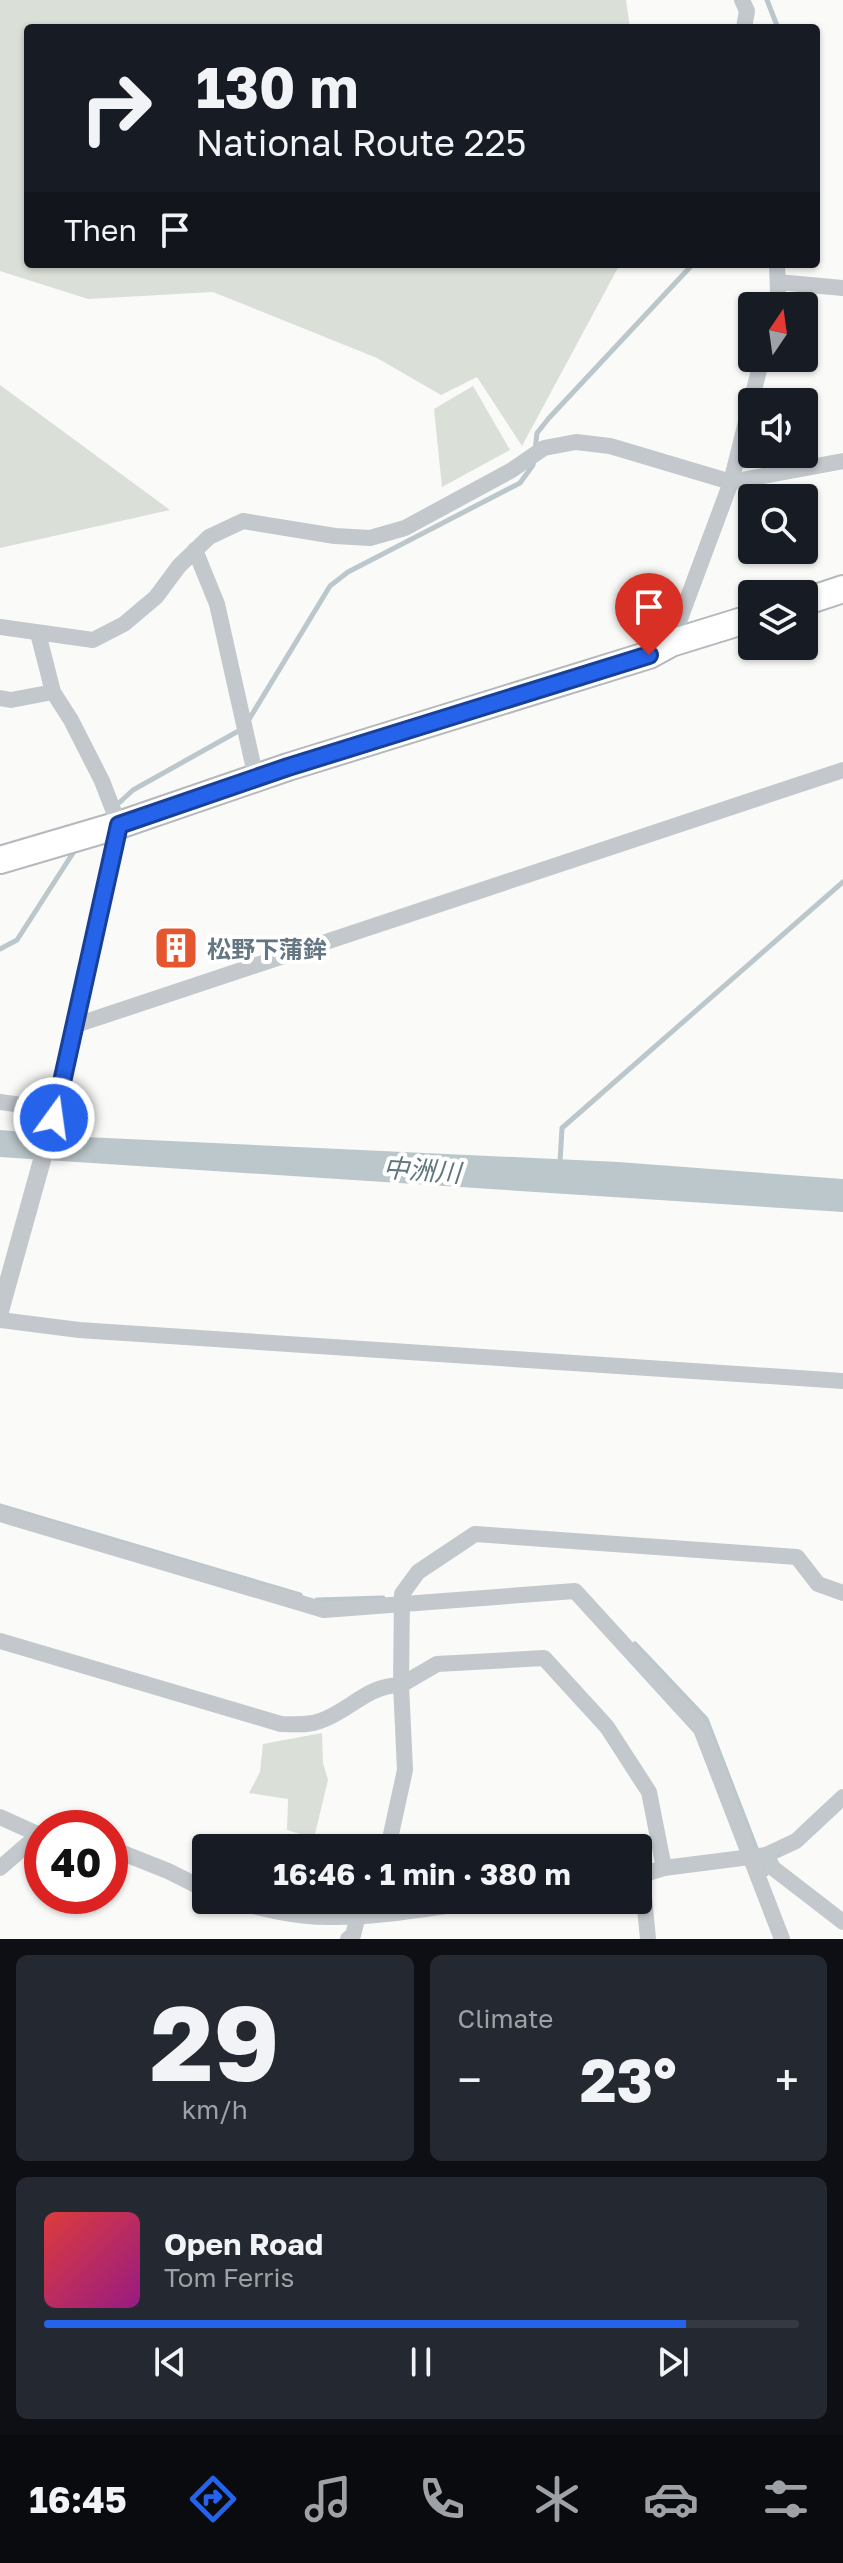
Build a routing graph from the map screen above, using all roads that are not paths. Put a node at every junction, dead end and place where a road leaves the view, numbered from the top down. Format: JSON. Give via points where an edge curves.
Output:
{"nodes":[{"id":1,"x":742,"y":0,"type":"edge"},
{"id":2,"x":745,"y":24,"type":"edge"},
{"id":3,"x":777,"y":268,"type":"edge"},
{"id":4,"x":778,"y":282,"type":"junction"},
{"id":5,"x":843,"y":288,"type":"edge"},
{"id":6,"x":777,"y":292,"type":"edge"},
{"id":7,"x":758,"y":372,"type":"edge"},
{"id":8,"x":843,"y":461,"type":"edge"},
{"id":9,"x":731,"y":482,"type":"junction"},
{"id":10,"x":195,"y":550,"type":"junction"},
{"id":11,"x":843,"y":589,"type":"edge"},
{"id":12,"x":818,"y":597,"type":"edge"},
{"id":13,"x":738,"y":622,"type":"edge"},
{"id":14,"x":0,"y":627,"type":"edge"},
{"id":15,"x":38,"y":633,"type":"junction"},
{"id":16,"x":671,"y":643,"type":"junction"},
{"id":17,"x":53,"y":692,"type":"junction"},
{"id":18,"x":0,"y":698,"type":"edge"},
{"id":19,"x":843,"y":770,"type":"edge"},
{"id":20,"x":256,"y":778,"type":"junction"},
{"id":21,"x":119,"y":825,"type":"junction"},
{"id":22,"x":0,"y":860,"type":"edge"},
{"id":23,"x":76,"y":1025,"type":"junction"},
{"id":24,"x":0,"y":1102,"type":"edge"},
{"id":25,"x":55,"y":1114,"type":"junction"},
{"id":26,"x":0,"y":1311,"type":"edge"},
{"id":27,"x":0,"y":1320,"type":"edge"},
{"id":28,"x":843,"y":1381,"type":"edge"},
{"id":29,"x":0,"y":1514,"type":"edge"},
{"id":30,"x":843,"y":1593,"type":"edge"},
{"id":31,"x":402,"y":1600,"type":"junction"},
{"id":32,"x":0,"y":1641,"type":"edge"},
{"id":33,"x":401,"y":1685,"type":"junction"},
{"id":34,"x":843,"y":1797,"type":"edge"},
{"id":35,"x":0,"y":1817,"type":"edge"},
{"id":36,"x":24,"y":1828,"type":"edge"},
{"id":37,"x":391,"y":1834,"type":"edge"},
{"id":38,"x":24,"y":1849,"type":"edge"},
{"id":39,"x":128,"y":1855,"type":"edge"},
{"id":40,"x":759,"y":1856,"type":"junction"},
{"id":41,"x":0,"y":1868,"type":"edge"},
{"id":42,"x":664,"y":1868,"type":"junction"},
{"id":43,"x":652,"y":1872,"type":"edge"},
{"id":44,"x":192,"y":1883,"type":"edge"},
{"id":45,"x":298,"y":1914,"type":"edge"},
{"id":46,"x":363,"y":1914,"type":"edge"},
{"id":47,"x":645,"y":1914,"type":"edge"},
{"id":48,"x":358,"y":1916,"type":"junction"},
{"id":49,"x":843,"y":1922,"type":"edge"},
{"id":50,"x":348,"y":1939,"type":"edge"},
{"id":51,"x":648,"y":1939,"type":"edge"},
{"id":52,"x":782,"y":1939,"type":"edge"}],
"edges":[{"from":1,"to":2,"type":"street"},
{"from":3,"to":4,"type":"street"},
{"from":4,"to":5,"type":"street"},
{"from":4,"to":6,"type":"street"},
{"from":7,"to":9,"type":"street"},
{"from":8,"to":9,"type":"street"},
{"from":9,"to":10,"type":"street","via":[[610,446],[576,442],[544,448],[405,528],[370,538],[243,521]]},
{"from":9,"to":16,"type":"street"},
{"from":10,"to":15,"type":"street","via":[[156,597],[124,624],[93,640]]},
{"from":10,"to":20,"type":"street","via":[[217,604]]},
{"from":11,"to":12,"type":"highway"},
{"from":13,"to":16,"type":"highway"},
{"from":14,"to":15,"type":"street"},
{"from":15,"to":17,"type":"street"},
{"from":16,"to":20,"type":"highway","via":[[649,655]]},
{"from":17,"to":18,"type":"street"},
{"from":17,"to":21,"type":"street","via":[[102,781]]},
{"from":19,"to":23,"type":"street"},
{"from":20,"to":21,"type":"highway"},
{"from":21,"to":22,"type":"highway"},
{"from":21,"to":23,"type":"street"},
{"from":23,"to":25,"type":"street"},
{"from":24,"to":25,"type":"street"},
{"from":25,"to":26,"type":"street"},
{"from":27,"to":28,"type":"street","via":[[79,1330]]},
{"from":29,"to":31,"type":"street","via":[[324,1610]]},
{"from":30,"to":31,"type":"street","via":[[818,1584],[797,1557],[475,1534],[418,1572]]},
{"from":31,"to":33,"type":"street"},
{"from":31,"to":40,"type":"street","via":[[575,1591],[701,1729]]},
{"from":32,"to":33,"type":"street","via":[[281,1724],[323,1720],[384,1685]]},
{"from":33,"to":37,"type":"street","via":[[405,1770]]},
{"from":33,"to":42,"type":"street","via":[[437,1664],[544,1658],[607,1727],[649,1792]]},
{"from":34,"to":40,"type":"street","via":[[796,1841]]},
{"from":35,"to":36,"type":"street"},
{"from":38,"to":41,"type":"street"},
{"from":39,"to":44,"type":"street"},
{"from":40,"to":42,"type":"street"},
{"from":40,"to":49,"type":"street"},
{"from":40,"to":52,"type":"street"},
{"from":42,"to":43,"type":"street"},
{"from":45,"to":48,"type":"street"},
{"from":46,"to":48,"type":"street"},
{"from":47,"to":51,"type":"street"},
{"from":48,"to":50,"type":"street"}]}
